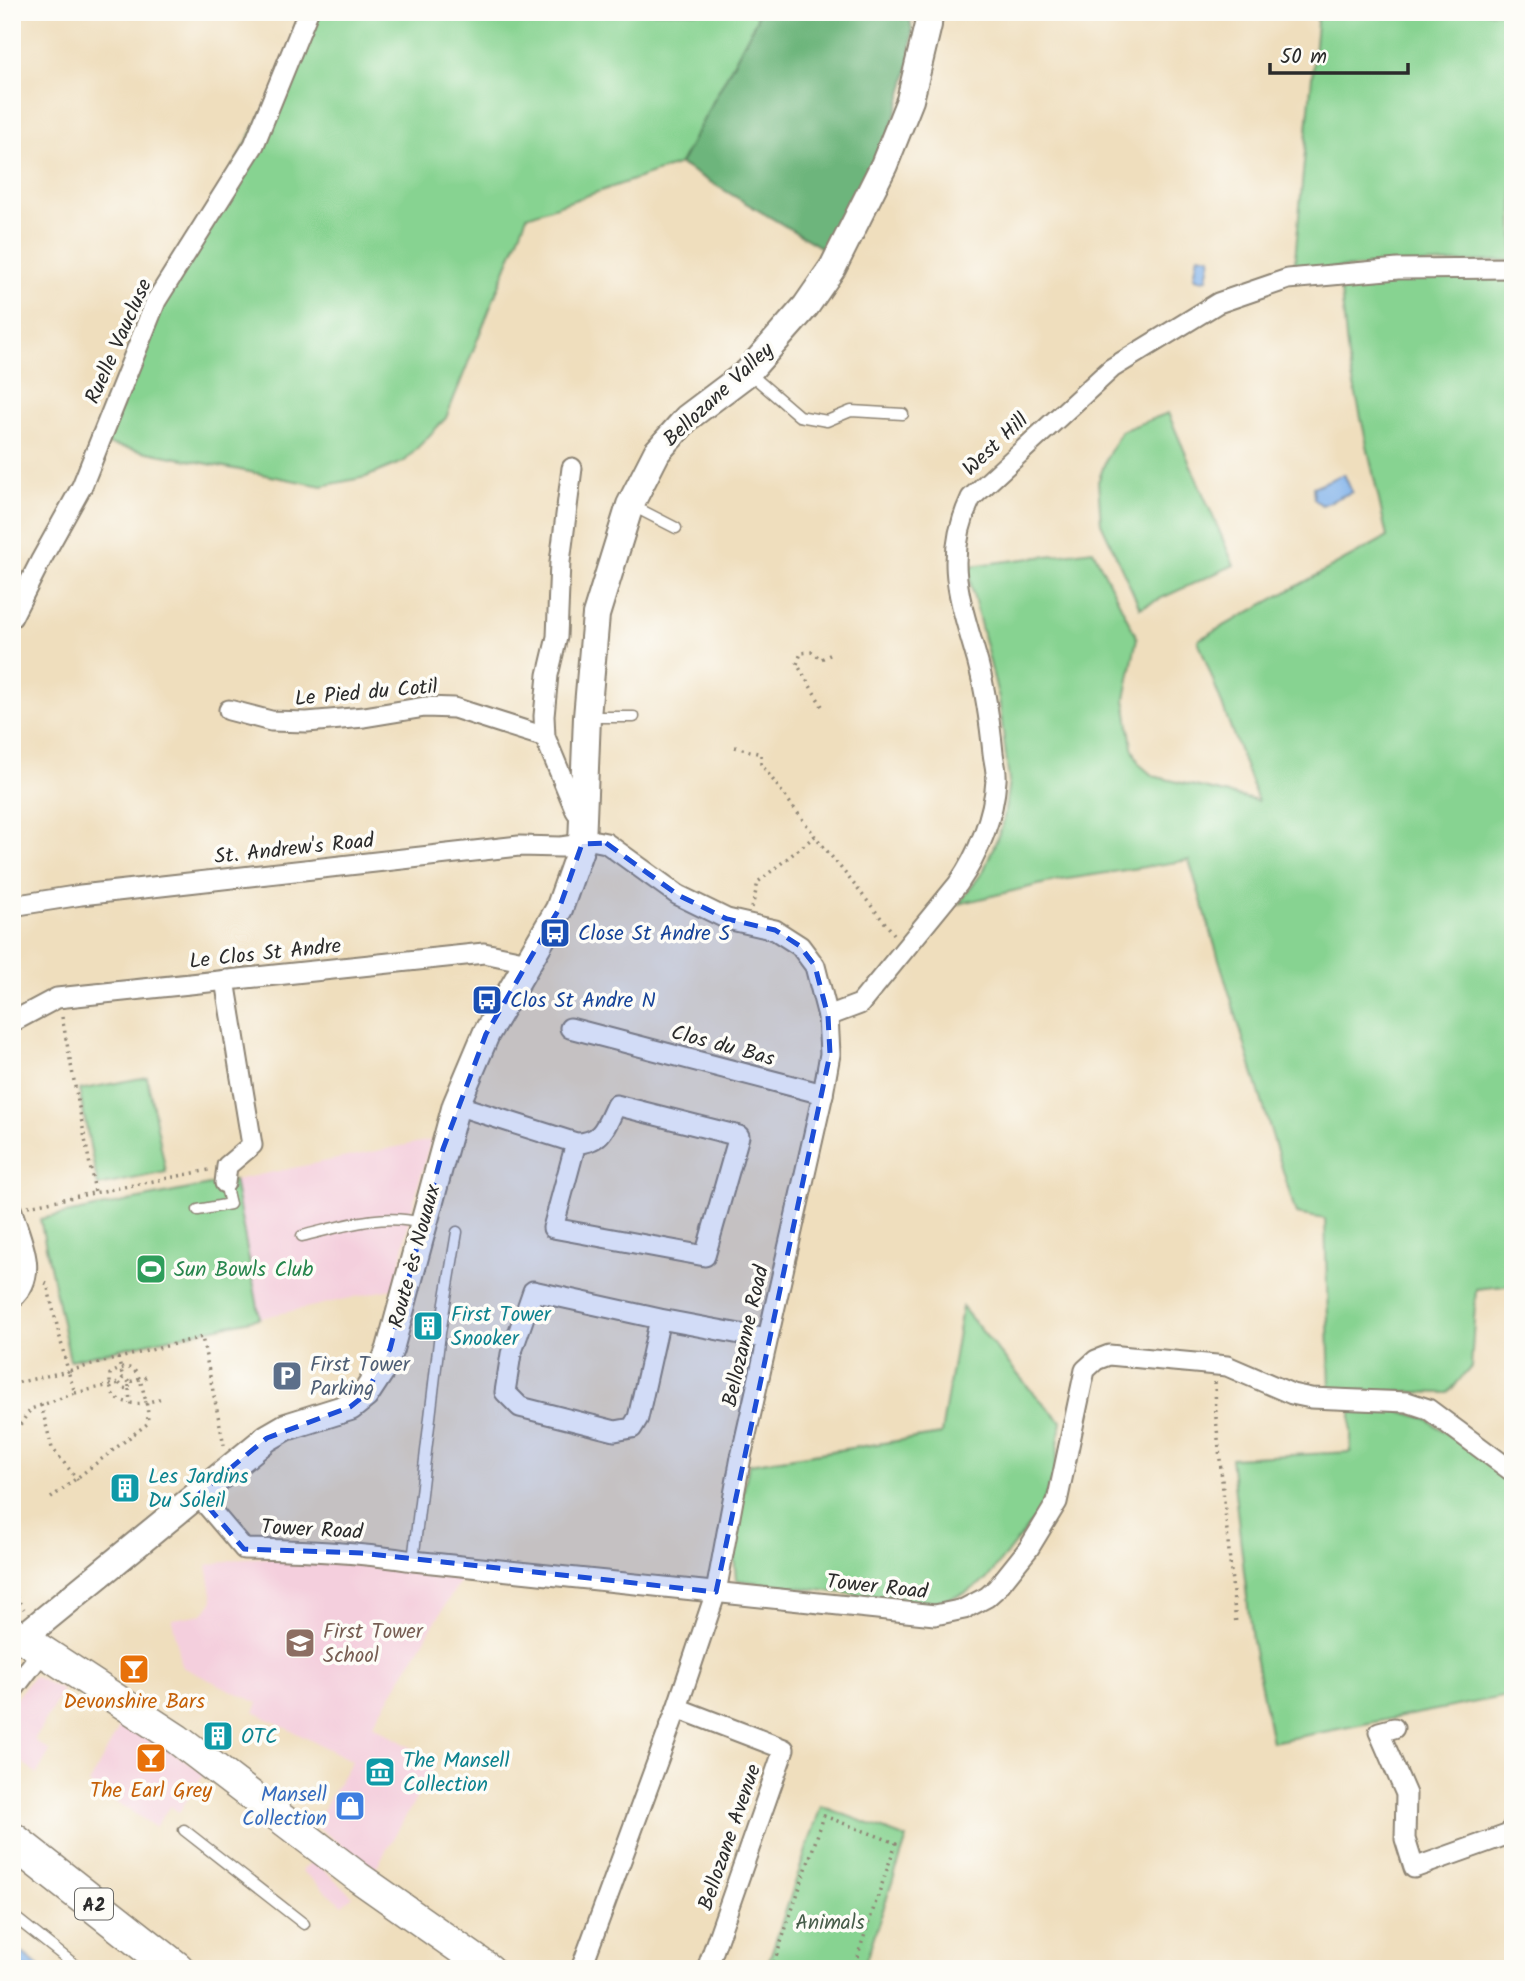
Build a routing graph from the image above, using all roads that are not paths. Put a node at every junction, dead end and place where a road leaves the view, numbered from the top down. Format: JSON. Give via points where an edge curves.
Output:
{"nodes":[{"id":1,"x":308,"y":12,"type":"edge"},
{"id":2,"x":929,"y":12,"type":"edge"},
{"id":3,"x":1513,"y":268,"type":"edge"},
{"id":4,"x":747,"y":372,"type":"junction"},
{"id":5,"x":903,"y":414,"type":"dead end"},
{"id":6,"x":572,"y":468,"type":"dead end"},
{"id":7,"x":630,"y":505,"type":"junction"},
{"id":8,"x":676,"y":528,"type":"dead end"},
{"id":9,"x":12,"y":617,"type":"edge"},
{"id":10,"x":229,"y":710,"type":"dead end"},
{"id":11,"x":587,"y":717,"type":"junction"},
{"id":12,"x":634,"y":717,"type":"dead end"},
{"id":13,"x":545,"y":737,"type":"junction"},
{"id":14,"x":584,"y":815,"type":"junction"},
{"id":15,"x":582,"y":844,"type":"junction"},
{"id":16,"x":12,"y":906,"type":"edge"},
{"id":17,"x":528,"y":962,"type":"junction"},
{"id":18,"x":225,"y":980,"type":"junction"},
{"id":19,"x":828,"y":1016,"type":"junction"},
{"id":20,"x":12,"y":1023,"type":"edge"},
{"id":21,"x":570,"y":1028,"type":"dead end"},
{"id":22,"x":823,"y":1094,"type":"junction"},
{"id":23,"x":456,"y":1105,"type":"junction"},
{"id":24,"x":576,"y":1143,"type":"junction"},
{"id":25,"x":226,"y":1174,"type":"joint"},
{"id":26,"x":18,"y":1209,"type":"edge"},
{"id":27,"x":198,"y":1210,"type":"dead end"},
{"id":28,"x":423,"y":1223,"type":"junction"},
{"id":29,"x":457,"y":1232,"type":"dead end"},
{"id":30,"x":302,"y":1236,"type":"dead end"},
{"id":31,"x":12,"y":1298,"type":"edge"},
{"id":32,"x":660,"y":1319,"type":"junction"},
{"id":33,"x":767,"y":1339,"type":"junction"},
{"id":34,"x":1513,"y":1472,"type":"edge"},
{"id":35,"x":198,"y":1495,"type":"junction"},
{"id":36,"x":413,"y":1561,"type":"junction"},
{"id":37,"x":716,"y":1592,"type":"junction"},
{"id":38,"x":28,"y":1637,"type":"edge"},
{"id":39,"x":12,"y":1691,"type":"edge"},
{"id":40,"x":677,"y":1708,"type":"junction"},
{"id":41,"x":1394,"y":1728,"type":"dead end"},
{"id":42,"x":1513,"y":1826,"type":"edge"},
{"id":43,"x":184,"y":1830,"type":"dead end"},
{"id":44,"x":12,"y":1840,"type":"edge"},
{"id":45,"x":12,"y":1866,"type":"edge"},
{"id":46,"x":12,"y":1915,"type":"edge"},
{"id":47,"x":304,"y":1924,"type":"dead end"},
{"id":48,"x":80,"y":1969,"type":"edge"},
{"id":49,"x":142,"y":1969,"type":"edge"},
{"id":50,"x":176,"y":1969,"type":"edge"},
{"id":51,"x":489,"y":1969,"type":"edge"},
{"id":52,"x":580,"y":1969,"type":"edge"},
{"id":53,"x":707,"y":1969,"type":"edge"}],
"edges":[{"from":1,"to":9,"type":"street","name":"Ruelle Vaucluse","via":[[254,145],[156,301],[82,486]]},
{"from":2,"to":4,"type":"street","name":"Bellozane Valley","via":[[910,100],[884,165],[833,267],[806,306]]},
{"from":3,"to":19,"type":"street","name":"West Hill","via":[[1398,269],[1287,279],[1218,303],[1112,368],[971,498],[960,520],[955,561],[958,594],[990,724],[996,779],[988,821],[958,884],[869,994],[860,1004]]},
{"from":4,"to":5,"type":"lane","via":[[799,416],[827,421],[850,411]]},
{"from":4,"to":7,"type":"street","name":"Bellozane Valley","via":[[687,418],[657,452]]},
{"from":6,"to":13,"type":"street"},
{"from":7,"to":8,"type":"lane"},
{"from":7,"to":11,"type":"street","name":"Bellozane Valley","via":[[596,615]]},
{"from":10,"to":13,"type":"street","name":"Le Pied du Cotil","via":[[271,721],[307,722],[425,707],[454,708]]},
{"from":11,"to":12,"type":"lane"},
{"from":11,"to":14,"type":"street","name":"Bellozane Valley"},
{"from":13,"to":14,"type":"street","via":[[576,811]]},
{"from":14,"to":15,"type":"street","name":"Bellozane Valley"},
{"from":15,"to":16,"type":"street","name":"St. Andrew's Road","via":[[519,846]]},
{"from":15,"to":17,"type":"street","name":"Route ès Nouaux","via":[[559,909]]},
{"from":15,"to":19,"type":"street","name":"Bellozanne Road","via":[[592,840],[606,843],[678,895],[727,919],[775,930],[800,946],[815,966]]},
{"from":17,"to":18,"type":"street","name":"Le Clos St Andre","via":[[484,953]]},
{"from":17,"to":23,"type":"street","name":"Route ès Nouaux","via":[[486,1034]]},
{"from":18,"to":20,"type":"street","name":"Le Clos St Andre","via":[[57,998]]},
{"from":18,"to":25,"type":"street","via":[[252,1145]]},
{"from":19,"to":22,"type":"street","name":"Bellozanne Road","via":[[830,1054]]},
{"from":21,"to":22,"type":"street","name":"Clos du Bas"},
{"from":22,"to":33,"type":"street","name":"Bellozanne Road"},
{"from":23,"to":24,"type":"street"},
{"from":23,"to":28,"type":"street","name":"Route ès Nouaux"},
{"from":24,"to":24,"type":"street","via":[[553,1228],[705,1256],[739,1136],[616,1105],[601,1134],[589,1143]]},
{"from":25,"to":27,"type":"lane","via":[[230,1204]]},
{"from":26,"to":31,"type":"street","via":[[28,1275],[23,1289]]},
{"from":28,"to":30,"type":"lane","via":[[375,1219]]},
{"from":28,"to":35,"type":"street","name":"Route ès Nouaux","via":[[390,1349],[365,1395],[350,1407],[286,1427],[267,1438]]},
{"from":29,"to":36,"type":"lane"},
{"from":32,"to":32,"type":"street","via":[[533,1291],[511,1354],[505,1392],[520,1407],[615,1431],[632,1428]]},
{"from":32,"to":33,"type":"street"},
{"from":33,"to":37,"type":"street","name":"Bellozanne Road"},
{"from":34,"to":37,"type":"street","name":"Tower Road","via":[[1427,1409],[1407,1402],[1311,1398],[1227,1366],[1109,1355],[1085,1370],[1057,1502],[1030,1548],[987,1597],[964,1609],[935,1615]]},
{"from":35,"to":36,"type":"street","name":"Tower Road","via":[[244,1549],[322,1550]]},
{"from":35,"to":38,"type":"street","name":"Route ès Nouaux"},
{"from":36,"to":37,"type":"street","name":"Tower Road"},
{"from":37,"to":40,"type":"street","name":"Bellozanne Road"},
{"from":38,"to":39,"type":"street"},
{"from":38,"to":51,"type":"main road","via":[[177,1739],[358,1877]]},
{"from":40,"to":52,"type":"street","name":"Bellozanne Road"},
{"from":40,"to":53,"type":"street","name":"Bellozane Avenue","via":[[785,1749]]},
{"from":41,"to":42,"type":"street","via":[[1379,1732],[1406,1794],[1405,1839],[1414,1868],[1512,1833]]},
{"from":43,"to":47,"type":"lane"},
{"from":44,"to":50,"type":"highway","number":"A2"},
{"from":45,"to":49,"type":"highway","number":"A2"},
{"from":46,"to":48,"type":"lane"}]}
